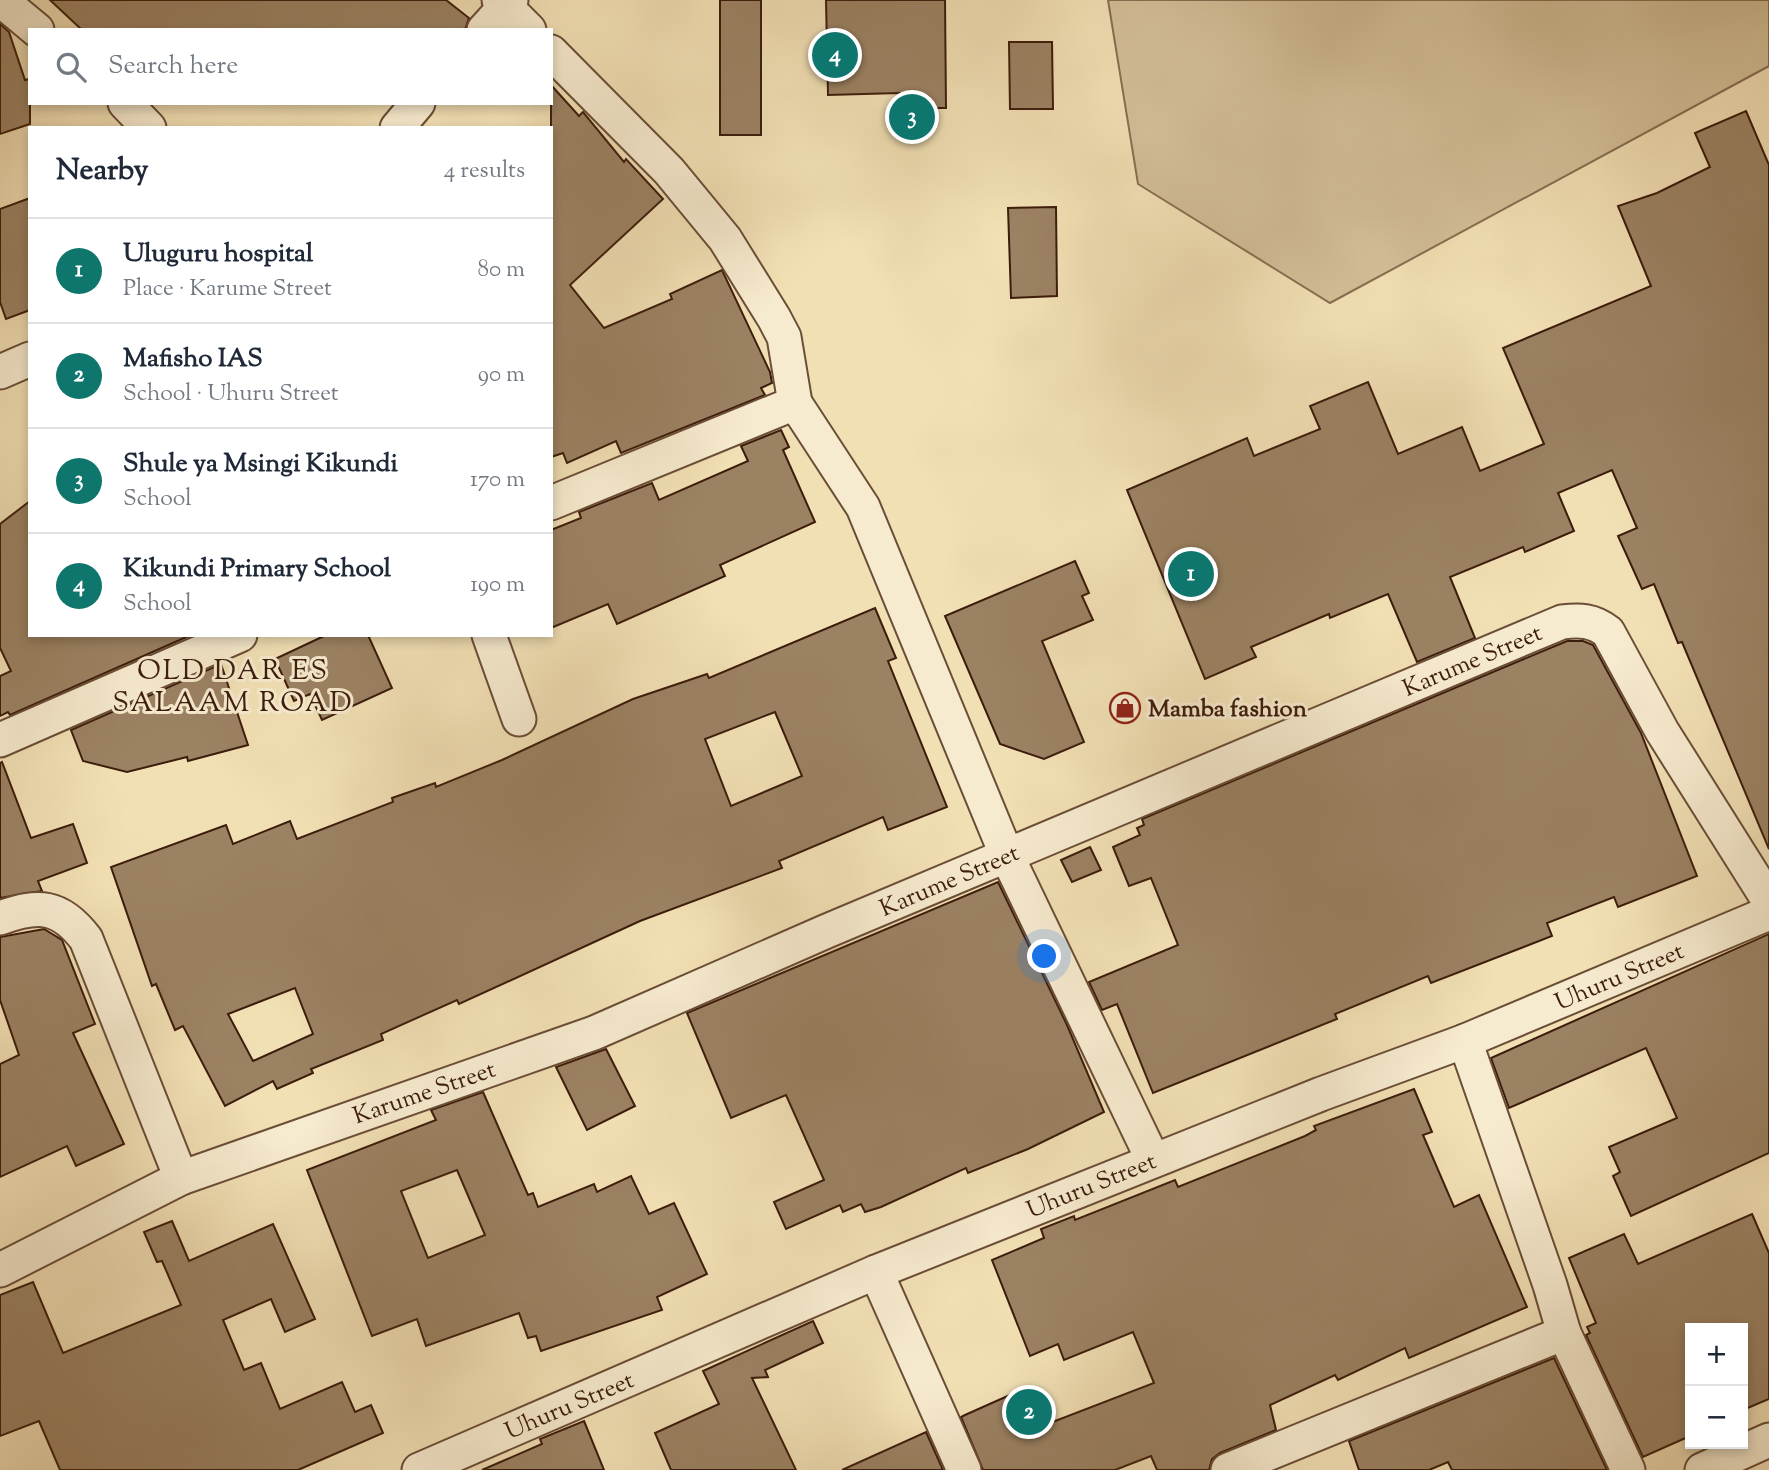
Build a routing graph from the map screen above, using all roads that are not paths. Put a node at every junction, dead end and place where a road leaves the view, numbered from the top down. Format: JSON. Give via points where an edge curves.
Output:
{"nodes":[{"id":1,"x":1,"y":0,"type":"edge"},
{"id":2,"x":500,"y":9,"type":"edge"},
{"id":3,"x":35,"y":28,"type":"edge"},
{"id":4,"x":527,"y":28,"type":"edge"},
{"id":5,"x":553,"y":54,"type":"edge"},
{"id":6,"x":127,"y":105,"type":"edge"},
{"id":7,"x":416,"y":105,"type":"edge"},
{"id":8,"x":147,"y":126,"type":"edge"},
{"id":9,"x":399,"y":126,"type":"edge"},
{"id":10,"x":28,"y":360,"type":"edge"},
{"id":11,"x":0,"y":372,"type":"edge"},
{"id":12,"x":795,"y":403,"type":"junction"},
{"id":13,"x":553,"y":502,"type":"edge"},
{"id":14,"x":235,"y":637,"type":"edge"},
{"id":15,"x":490,"y":637,"type":"edge"},
{"id":16,"x":519,"y":719,"type":"dead end"},
{"id":17,"x":0,"y":740,"type":"edge"},
{"id":18,"x":1007,"y":856,"type":"junction"},
{"id":19,"x":1769,"y":901,"type":"edge"},
{"id":20,"x":1769,"y":914,"type":"edge"},
{"id":21,"x":0,"y":918,"type":"edge"},
{"id":22,"x":1465,"y":1041,"type":"junction"},
{"id":23,"x":1153,"y":1160,"type":"junction"},
{"id":24,"x":181,"y":1178,"type":"junction"},
{"id":25,"x":0,"y":1270,"type":"edge"},
{"id":26,"x":876,"y":1272,"type":"junction"},
{"id":27,"x":1564,"y":1333,"type":"junction"},
{"id":28,"x":1769,"y":1440,"type":"edge"},
{"id":29,"x":419,"y":1470,"type":"edge"},
{"id":30,"x":964,"y":1470,"type":"edge"},
{"id":31,"x":1228,"y":1470,"type":"edge"},
{"id":32,"x":1628,"y":1470,"type":"edge"},
{"id":33,"x":1702,"y":1470,"type":"edge"}],
"edges":[{"from":1,"to":3,"type":"street"},
{"from":2,"to":4,"type":"street"},
{"from":5,"to":12,"type":"street","via":[[661,162],[725,239],[784,337]]},
{"from":6,"to":8,"type":"street"},
{"from":7,"to":9,"type":"street"},
{"from":10,"to":11,"type":"street"},
{"from":12,"to":13,"type":"street"},
{"from":12,"to":18,"type":"street","via":[[863,507]]},
{"from":14,"to":17,"type":"street"},
{"from":15,"to":16,"type":"street"},
{"from":18,"to":19,"type":"street","name":"Karume Street","via":[[1562,622],[1579,620],[1608,632],[1662,731]]},
{"from":18,"to":23,"type":"street"},
{"from":18,"to":24,"type":"street","name":"Karume Street","via":[[594,1032]]},
{"from":20,"to":22,"type":"street","name":"Uhuru Street"},
{"from":21,"to":24,"type":"street","via":[[39,908],[53,911],[74,923],[86,939]]},
{"from":22,"to":23,"type":"street","name":"Uhuru Street"},
{"from":22,"to":27,"type":"street"},
{"from":23,"to":26,"type":"street","name":"Uhuru Street"},
{"from":24,"to":25,"type":"street","name":"Karume Street"},
{"from":26,"to":29,"type":"street","name":"Uhuru Street"},
{"from":26,"to":30,"type":"street"},
{"from":27,"to":31,"type":"street"},
{"from":27,"to":32,"type":"street"},
{"from":28,"to":33,"type":"street"}]}
